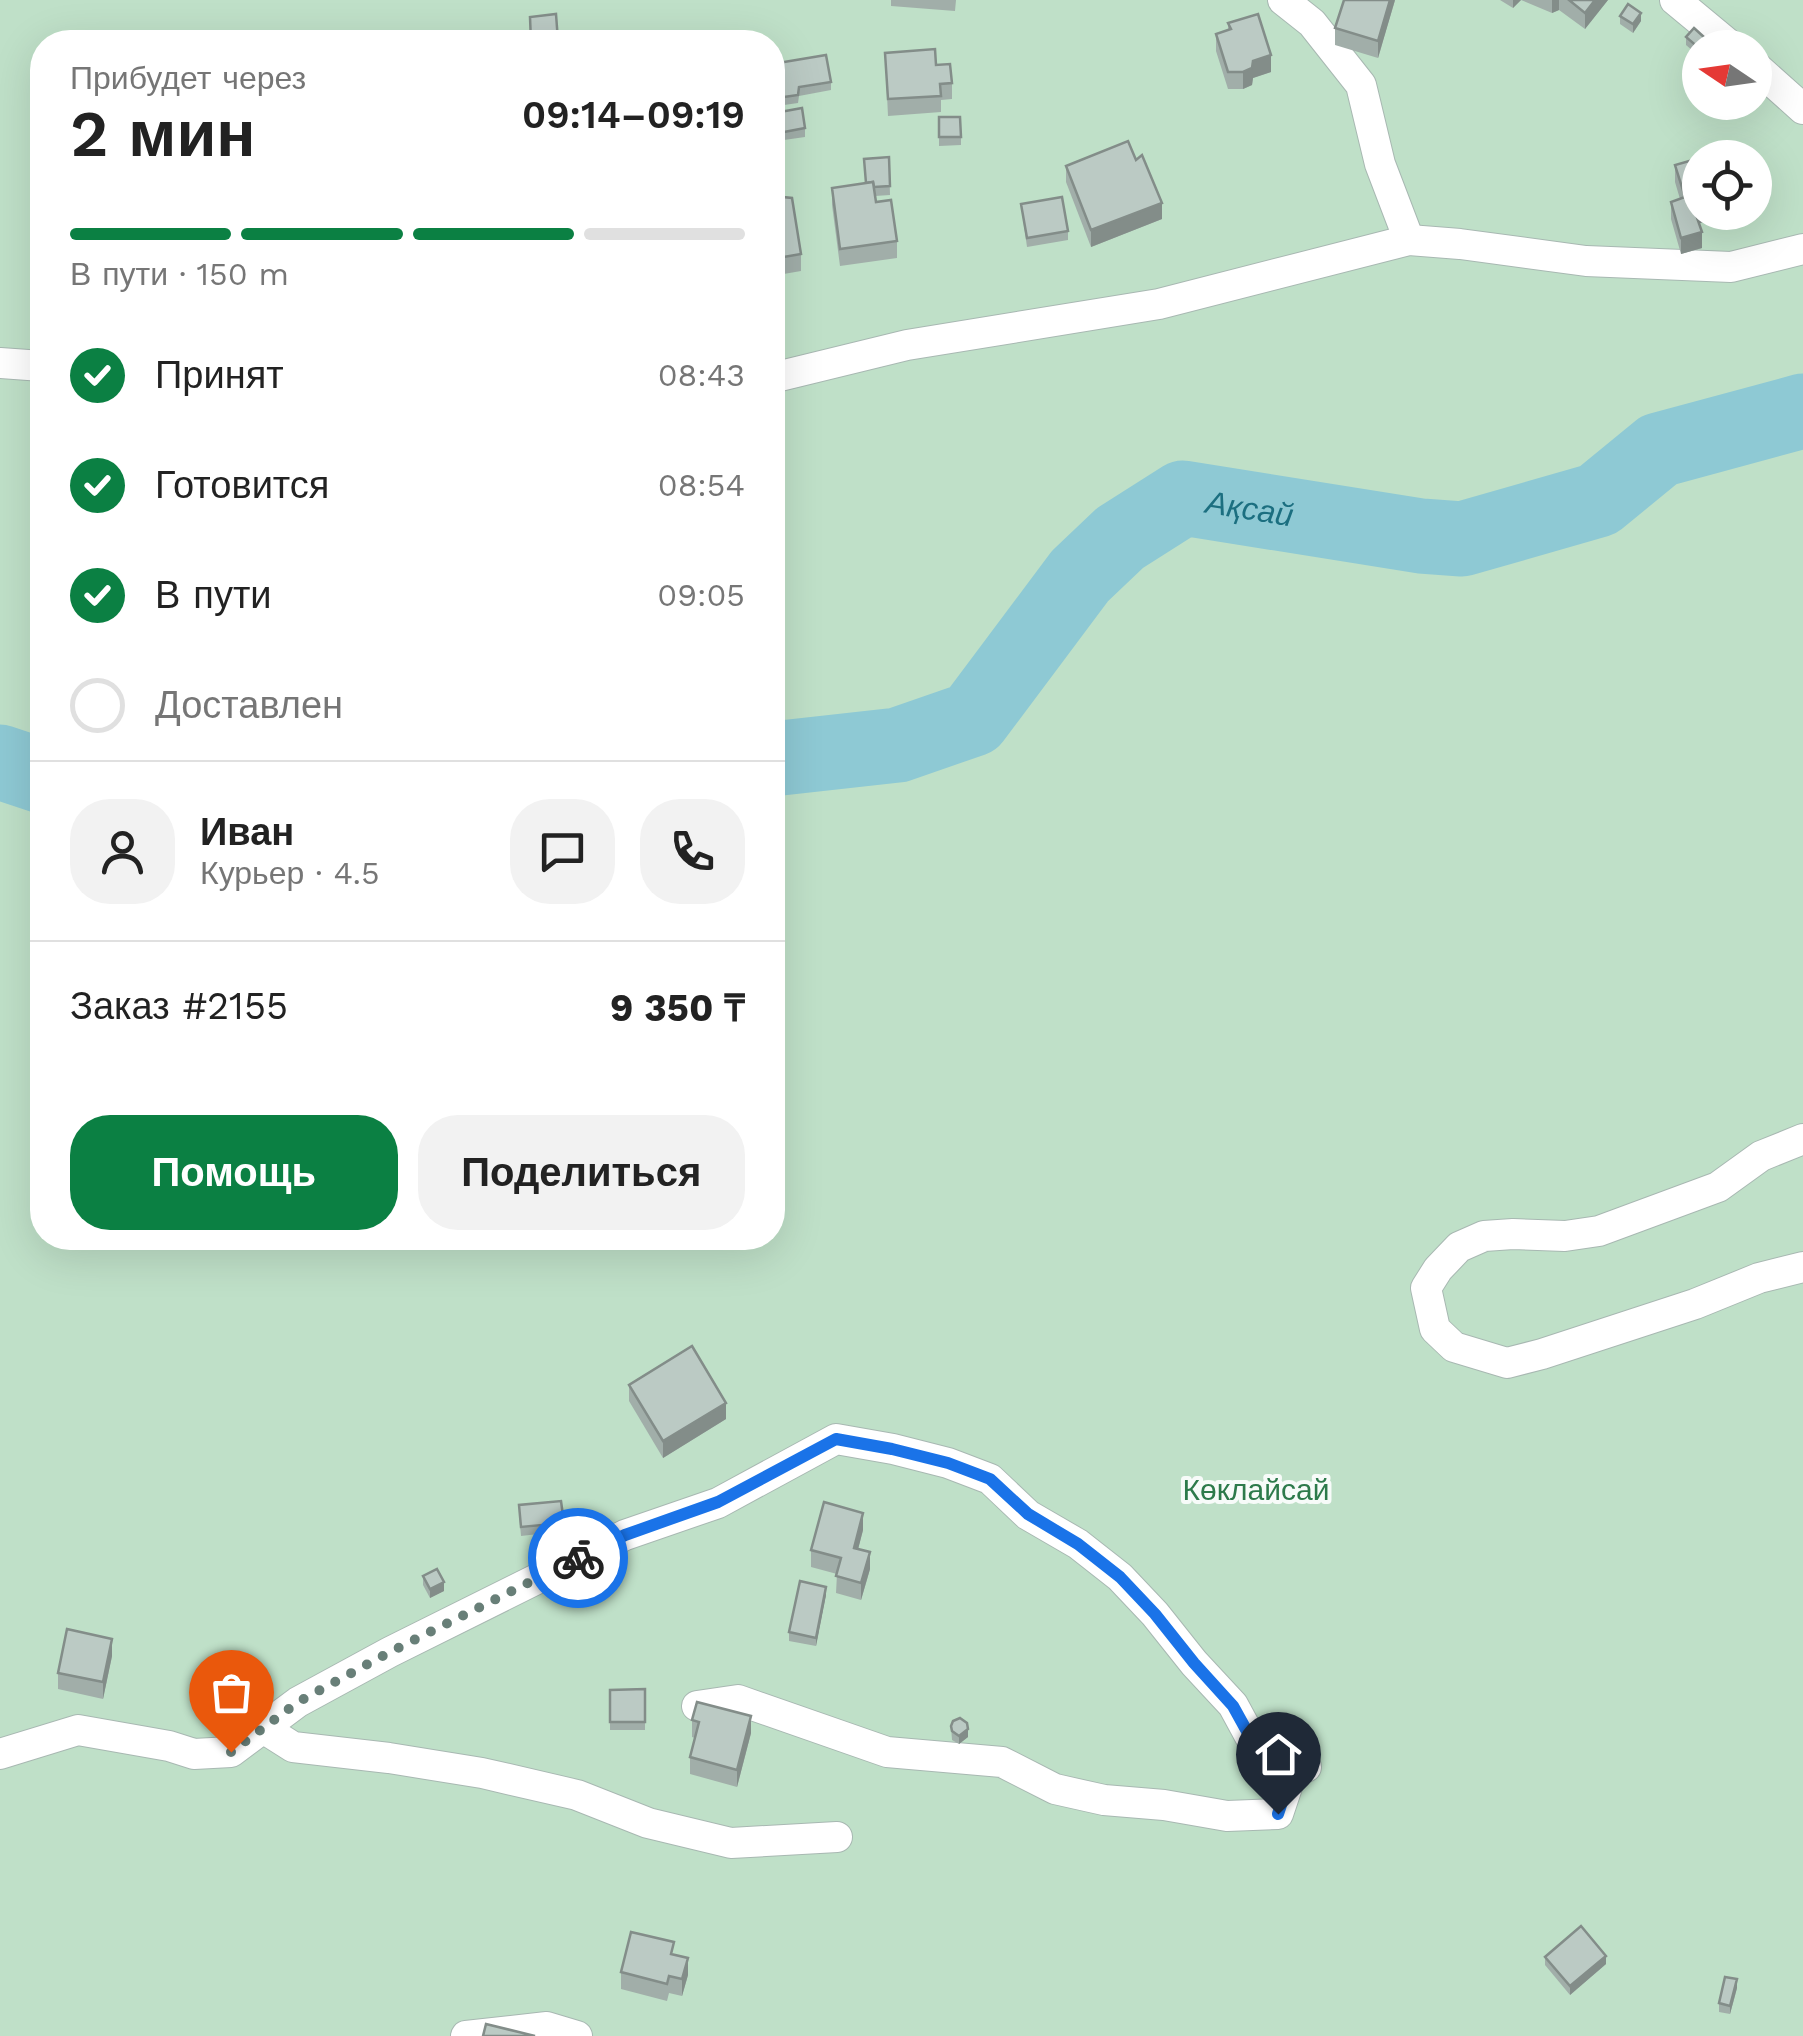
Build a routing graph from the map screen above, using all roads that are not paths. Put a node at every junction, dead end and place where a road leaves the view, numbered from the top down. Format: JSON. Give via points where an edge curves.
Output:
{"nodes":[{"id":1,"x":1282,"y":0,"type":"edge"},
{"id":2,"x":1676,"y":0,"type":"edge"},
{"id":3,"x":1712,"y":30,"type":"edge"},
{"id":4,"x":1772,"y":81,"type":"edge"},
{"id":5,"x":1803,"y":109,"type":"edge"},
{"id":6,"x":1409,"y":240,"type":"junction"},
{"id":7,"x":1803,"y":249,"type":"edge"},
{"id":8,"x":0,"y":363,"type":"edge"},
{"id":9,"x":30,"y":365,"type":"edge"},
{"id":10,"x":785,"y":375,"type":"edge"},
{"id":11,"x":1803,"y":1139,"type":"edge"},
{"id":12,"x":1803,"y":1267,"type":"edge"},
{"id":13,"x":697,"y":1706,"type":"edge"},
{"id":14,"x":263,"y":1728,"type":"junction"},
{"id":15,"x":0,"y":1754,"type":"edge"},
{"id":16,"x":838,"y":1837,"type":"dead end"},
{"id":17,"x":466,"y":2036,"type":"edge"},
{"id":18,"x":577,"y":2036,"type":"edge"}],
"edges":[{"from":1,"to":6,"type":"street","via":[[1312,23],[1361,85],[1380,164]]},
{"from":2,"to":3,"type":"street"},
{"from":4,"to":5,"type":"street"},
{"from":6,"to":7,"type":"street","via":[[1586,260],[1730,267]]},
{"from":6,"to":10,"type":"street","via":[[1159,304],[907,345]]},
{"from":8,"to":9,"type":"street"},
{"from":11,"to":12,"type":"street","via":[[1760,1156],[1718,1187],[1599,1231],[1484,1236],[1458,1247],[1426,1288],[1435,1330],[1454,1347],[1507,1362]]},
{"from":13,"to":14,"type":"street","via":[[738,1700],[887,1752],[1002,1762],[1055,1789],[1227,1816],[1278,1814],[1300,1766],[1264,1762],[1233,1706],[1120,1577],[1028,1514],[990,1479],[836,1439],[718,1502],[625,1535],[545,1574],[298,1702]]},
{"from":14,"to":15,"type":"street","via":[[231,1752],[194,1754],[78,1730]]},
{"from":14,"to":16,"type":"street","via":[[293,1747],[482,1773],[731,1843]]},
{"from":17,"to":18,"type":"street","via":[[548,2027]]}]}
